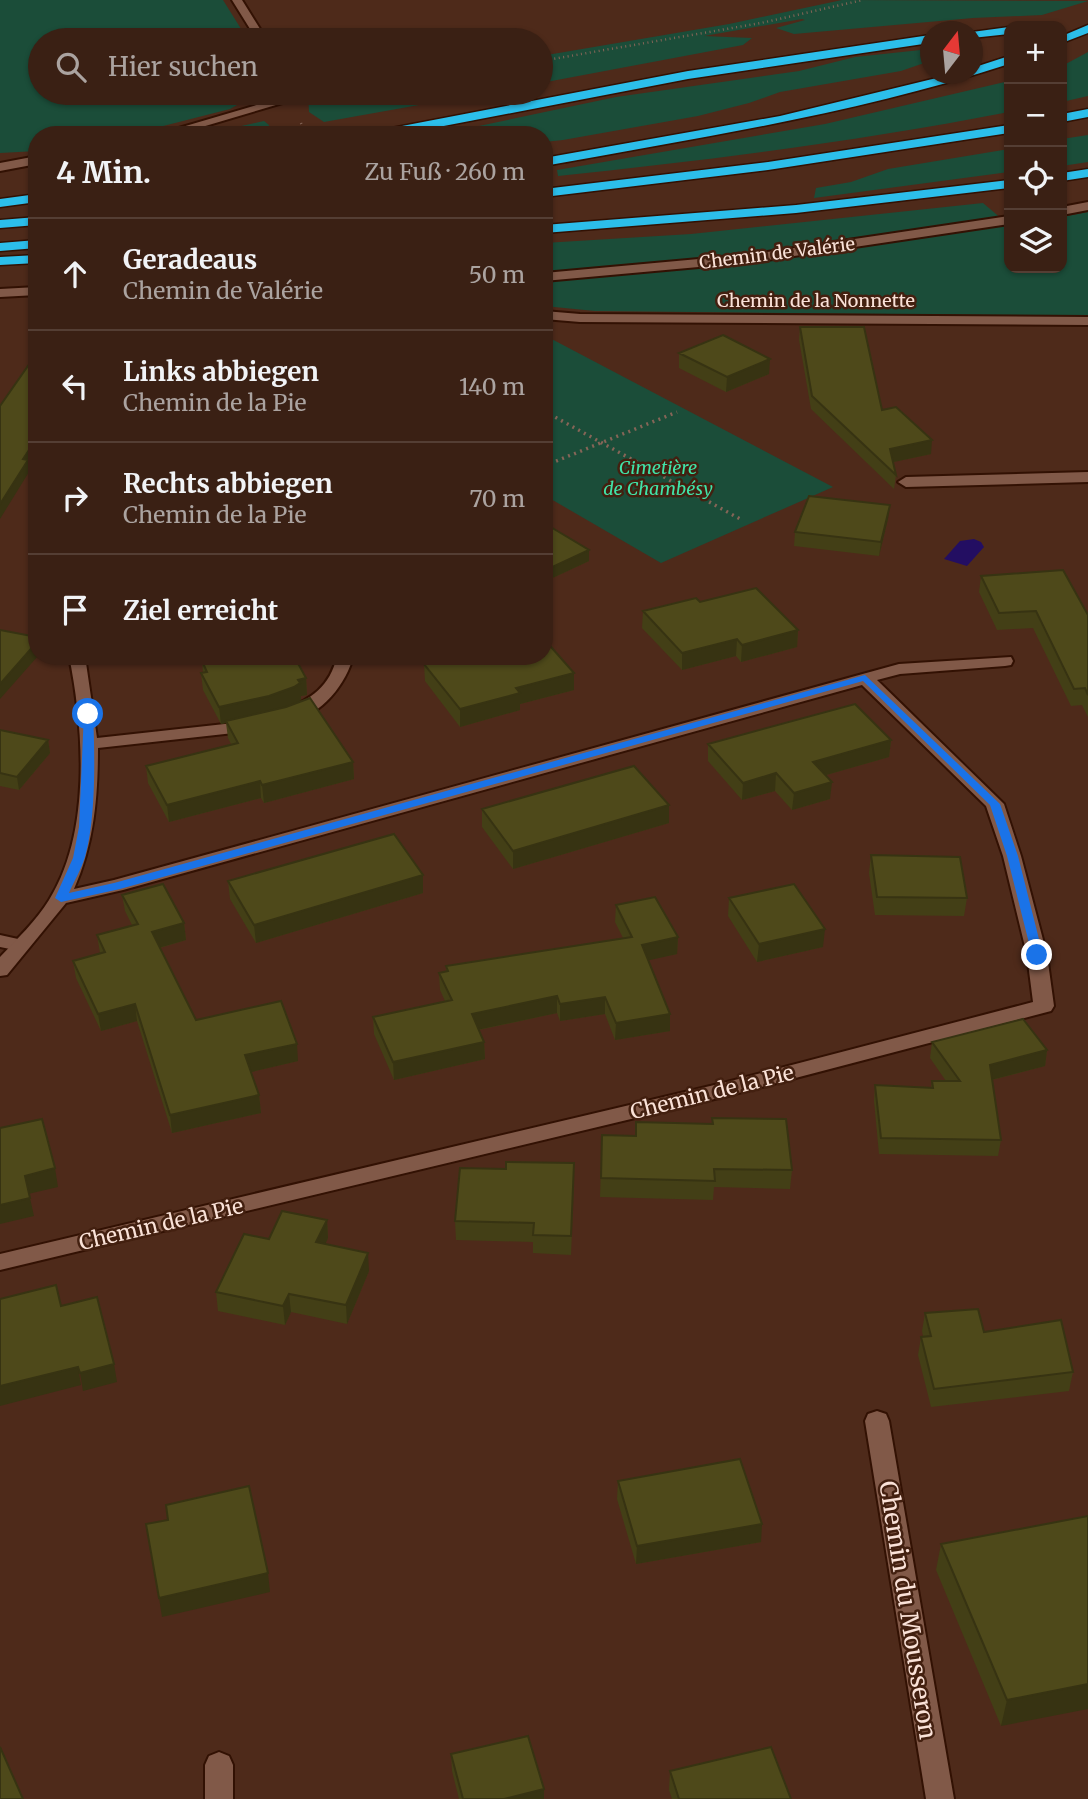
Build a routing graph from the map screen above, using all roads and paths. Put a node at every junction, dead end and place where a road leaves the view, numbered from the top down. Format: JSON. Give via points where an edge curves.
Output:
{"nodes":[{"id":1,"x":237,"y":0,"type":"edge"},
{"id":2,"x":863,"y":0,"type":"edge"},
{"id":3,"x":1067,"y":26,"type":"edge"},
{"id":4,"x":1088,"y":27,"type":"edge"},
{"id":5,"x":254,"y":28,"type":"edge"},
{"id":6,"x":1004,"y":32,"type":"edge"},
{"id":7,"x":983,"y":34,"type":"edge"},
{"id":8,"x":1067,"y":38,"type":"edge"},
{"id":9,"x":920,"y":41,"type":"edge"},
{"id":10,"x":553,"y":59,"type":"edge"},
{"id":11,"x":1004,"y":62,"type":"edge"},
{"id":12,"x":983,"y":68,"type":"edge"},
{"id":13,"x":926,"y":84,"type":"edge"},
{"id":14,"x":553,"y":100,"type":"edge"},
{"id":15,"x":259,"y":105,"type":"edge"},
{"id":16,"x":527,"y":105,"type":"edge"},
{"id":17,"x":1088,"y":113,"type":"edge"},
{"id":18,"x":1067,"y":117,"type":"edge"},
{"id":19,"x":191,"y":126,"type":"edge"},
{"id":20,"x":421,"y":126,"type":"edge"},
{"id":21,"x":1004,"y":130,"type":"edge"},
{"id":22,"x":553,"y":160,"type":"edge"},
{"id":23,"x":28,"y":162,"type":"edge"},
{"id":24,"x":0,"y":167,"type":"edge"},
{"id":25,"x":1088,"y":173,"type":"edge"},
{"id":26,"x":1067,"y":176,"type":"edge"},
{"id":27,"x":1004,"y":185,"type":"edge"},
{"id":28,"x":553,"y":192,"type":"edge"},
{"id":29,"x":28,"y":199,"type":"edge"},
{"id":30,"x":0,"y":203,"type":"edge"},
{"id":31,"x":1088,"y":206,"type":"edge"},
{"id":32,"x":1067,"y":210,"type":"edge"},
{"id":33,"x":1004,"y":221,"type":"edge"},
{"id":34,"x":28,"y":222,"type":"edge"},
{"id":35,"x":0,"y":224,"type":"edge"},
{"id":36,"x":553,"y":228,"type":"edge"},
{"id":37,"x":28,"y":245,"type":"edge"},
{"id":38,"x":0,"y":247,"type":"edge"},
{"id":39,"x":28,"y":259,"type":"edge"},
{"id":40,"x":0,"y":261,"type":"edge"},
{"id":41,"x":553,"y":276,"type":"edge"},
{"id":42,"x":28,"y":291,"type":"edge"},
{"id":43,"x":0,"y":293,"type":"edge"},
{"id":44,"x":553,"y":315,"type":"edge"},
{"id":45,"x":1088,"y":321,"type":"edge"},
{"id":46,"x":677,"y":412,"type":"dead end"},
{"id":47,"x":553,"y":416,"type":"edge"},
{"id":48,"x":601,"y":443,"type":"junction"},
{"id":49,"x":553,"y":462,"type":"edge"},
{"id":50,"x":1088,"y":477,"type":"edge"},
{"id":51,"x":906,"y":482,"type":"dead end"},
{"id":52,"x":742,"y":520,"type":"dead end"},
{"id":53,"x":1005,"y":661,"type":"dead end"},
{"id":54,"x":79,"y":665,"type":"edge"},
{"id":55,"x":343,"y":665,"type":"edge"},
{"id":56,"x":865,"y":678,"type":"junction"},
{"id":57,"x":89,"y":744,"type":"junction"},
{"id":58,"x":61,"y":898,"type":"junction"},
{"id":59,"x":0,"y":941,"type":"edge"},
{"id":60,"x":20,"y":945,"type":"junction"},
{"id":61,"x":0,"y":970,"type":"edge"},
{"id":62,"x":0,"y":1262,"type":"edge"},
{"id":63,"x":877,"y":1421,"type":"dead end"},
{"id":64,"x":219,"y":1765,"type":"dead end"},
{"id":65,"x":219,"y":1799,"type":"edge"},
{"id":66,"x":940,"y":1799,"type":"edge"}],
"edges":[{"from":1,"to":5,"type":"street"},
{"from":2,"to":10,"type":"path","via":[[761,23]]},
{"from":3,"to":4,"type":"highway"},
{"from":4,"to":8,"type":"highway"},
{"from":6,"to":7,"type":"highway"},
{"from":9,"to":14,"type":"highway"},
{"from":11,"to":12,"type":"highway"},
{"from":13,"to":22,"type":"highway","via":[[780,120]]},
{"from":15,"to":19,"type":"street"},
{"from":16,"to":20,"type":"highway"},
{"from":17,"to":18,"type":"highway"},
{"from":21,"to":28,"type":"highway","via":[[768,166]]},
{"from":23,"to":24,"type":"street"},
{"from":25,"to":26,"type":"highway"},
{"from":27,"to":36,"type":"highway","via":[[796,209]]},
{"from":29,"to":30,"type":"highway"},
{"from":31,"to":32,"type":"street"},
{"from":33,"to":41,"type":"street","name":"Chemin de Valérie","via":[[754,258]]},
{"from":34,"to":35,"type":"highway"},
{"from":37,"to":38,"type":"highway"},
{"from":39,"to":40,"type":"highway"},
{"from":42,"to":43,"type":"street"},
{"from":44,"to":45,"type":"street","name":"Chemin de la Nonnette"},
{"from":46,"to":48,"type":"path"},
{"from":47,"to":48,"type":"path"},
{"from":48,"to":49,"type":"path"},
{"from":48,"to":52,"type":"path"},
{"from":50,"to":51,"type":"street"},
{"from":53,"to":56,"type":"street","via":[[899,669]]},
{"from":54,"to":57,"type":"street"},
{"from":55,"to":57,"type":"street","via":[[341,677],[327,694],[271,721]]},
{"from":56,"to":58,"type":"street"},
{"from":56,"to":62,"type":"street","name":"Chemin de la Pie","via":[[995,804],[1037,955],[1044,1006],[727,1089]]},
{"from":57,"to":58,"type":"street","via":[[79,858]]},
{"from":58,"to":60,"type":"street"},
{"from":59,"to":60,"type":"street"},
{"from":60,"to":61,"type":"street"},
{"from":63,"to":66,"type":"street","name":"Chemin du Mousseron"},
{"from":64,"to":65,"type":"street"}]}
